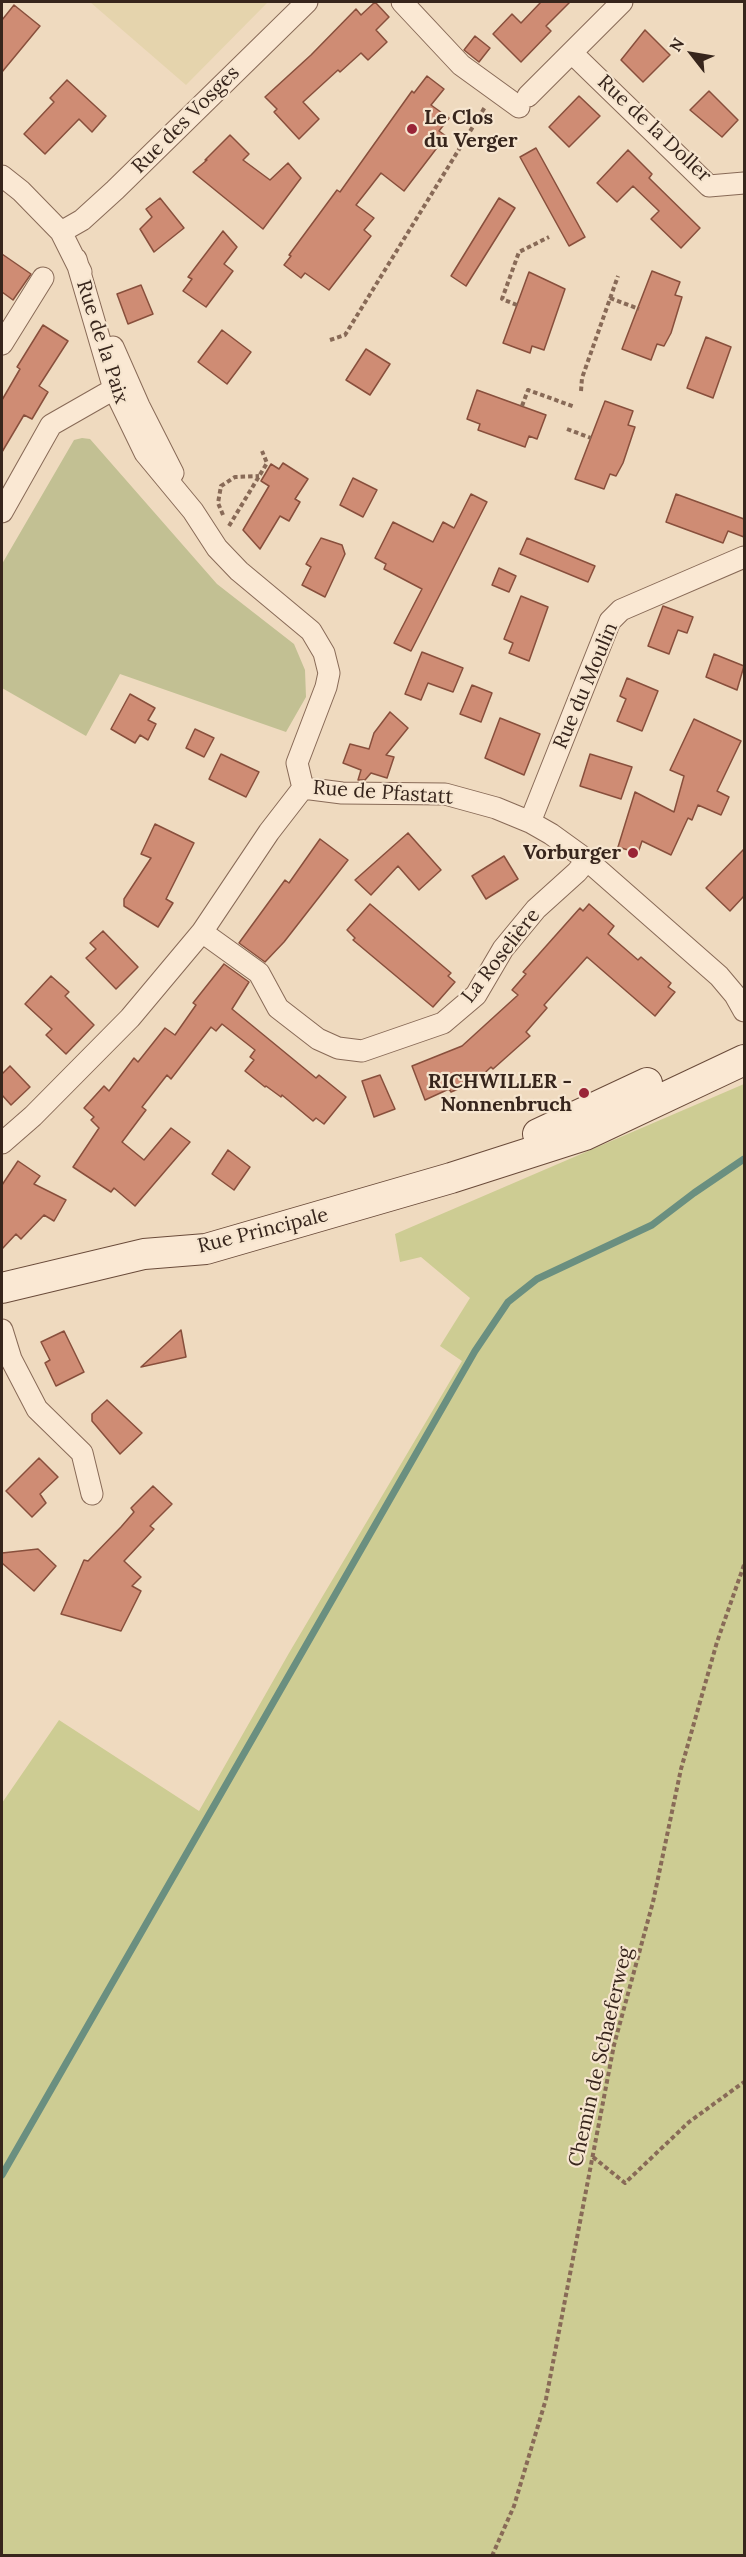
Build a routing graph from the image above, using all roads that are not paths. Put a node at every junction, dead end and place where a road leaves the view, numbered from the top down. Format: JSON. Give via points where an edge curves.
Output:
{"nodes":[{"id":1,"x":306,"y":2,"type":"edge"},
{"id":2,"x":402,"y":2,"type":"edge"},
{"id":3,"x":622,"y":2,"type":"edge"},
{"id":4,"x":572,"y":53,"type":"junction"},
{"id":5,"x":2,"y":176,"type":"edge"},
{"id":6,"x":744,"y":183,"type":"edge"},
{"id":7,"x":61,"y":232,"type":"junction"},
{"id":8,"x":76,"y":259,"type":"junction"},
{"id":9,"x":43,"y":278,"type":"dead end"},
{"id":10,"x":2,"y":344,"type":"edge"},
{"id":11,"x":114,"y":389,"type":"junction"},
{"id":12,"x":193,"y":511,"type":"junction"},
{"id":13,"x":2,"y":512,"type":"edge"},
{"id":14,"x":744,"y":558,"type":"edge"},
{"id":15,"x":303,"y":788,"type":"junction"},
{"id":16,"x":530,"y":822,"type":"junction"},
{"id":17,"x":587,"y":860,"type":"junction"},
{"id":18,"x":202,"y":932,"type":"junction"},
{"id":19,"x":744,"y":1011,"type":"edge"},
{"id":20,"x":744,"y":1038,"type":"edge"},
{"id":21,"x":744,"y":1060,"type":"edge"},
{"id":22,"x":2,"y":1143,"type":"edge"},
{"id":23,"x":451,"y":1178,"type":"junction"},
{"id":24,"x":2,"y":1288,"type":"edge"},
{"id":25,"x":2,"y":1330,"type":"edge"},
{"id":26,"x":92,"y":1494,"type":"dead end"}],
"edges":[{"from":1,"to":7,"type":"street","name":"Rue des Vosges","via":[[107,198]]},
{"from":2,"to":4,"type":"street","via":[[461,65],[496,90],[524,102]]},
{"from":3,"to":4,"type":"street"},
{"from":4,"to":6,"type":"street","name":"Rue de la Doller","via":[[709,186]]},
{"from":5,"to":7,"type":"street","name":"Rue de la Paix"},
{"from":7,"to":8,"type":"street","name":"Rue de la Paix"},
{"from":8,"to":11,"type":"street","name":"Rue de la Paix"},
{"from":8,"to":12,"type":"street","name":"Rue de la Paix","via":[[139,406]]},
{"from":9,"to":10,"type":"street"},
{"from":11,"to":12,"type":"street","name":"Rue de la Paix","via":[[145,453]]},
{"from":11,"to":13,"type":"street","via":[[51,425]]},
{"from":12,"to":15,"type":"street","name":"Rue de la Paix","via":[[217,548],[311,631],[324,652],[329,673],[326,687],[297,763]]},
{"from":14,"to":16,"type":"street","name":"Rue du Moulin","via":[[621,610],[610,621]]},
{"from":15,"to":16,"type":"street","name":"Rue de Pfastatt","via":[[342,793],[445,794]]},
{"from":15,"to":18,"type":"street","name":"Rue de Pfastatt"},
{"from":16,"to":17,"type":"street","name":"Rue de Pfastatt"},
{"from":17,"to":18,"type":"street","name":"La Roselière","via":[[536,909],[503,949],[476,995],[443,1023],[362,1052],[318,1039],[278,1008],[258,973]]},
{"from":17,"to":19,"type":"street","name":"Rue de Pfastatt","via":[[719,976]]},
{"from":18,"to":22,"type":"street","name":"Rue de Pfastatt","via":[[130,1018]]},
{"from":20,"to":23,"type":"main road","name":"Rue Principale"},
{"from":21,"to":23,"type":"main road","name":"Rue Principale","via":[[585,1135]]},
{"from":23,"to":24,"type":"main road","name":"Rue Principale","via":[[206,1249],[144,1254]]},
{"from":25,"to":26,"type":"street","via":[[11,1359],[37,1409],[81,1454]]}]}
